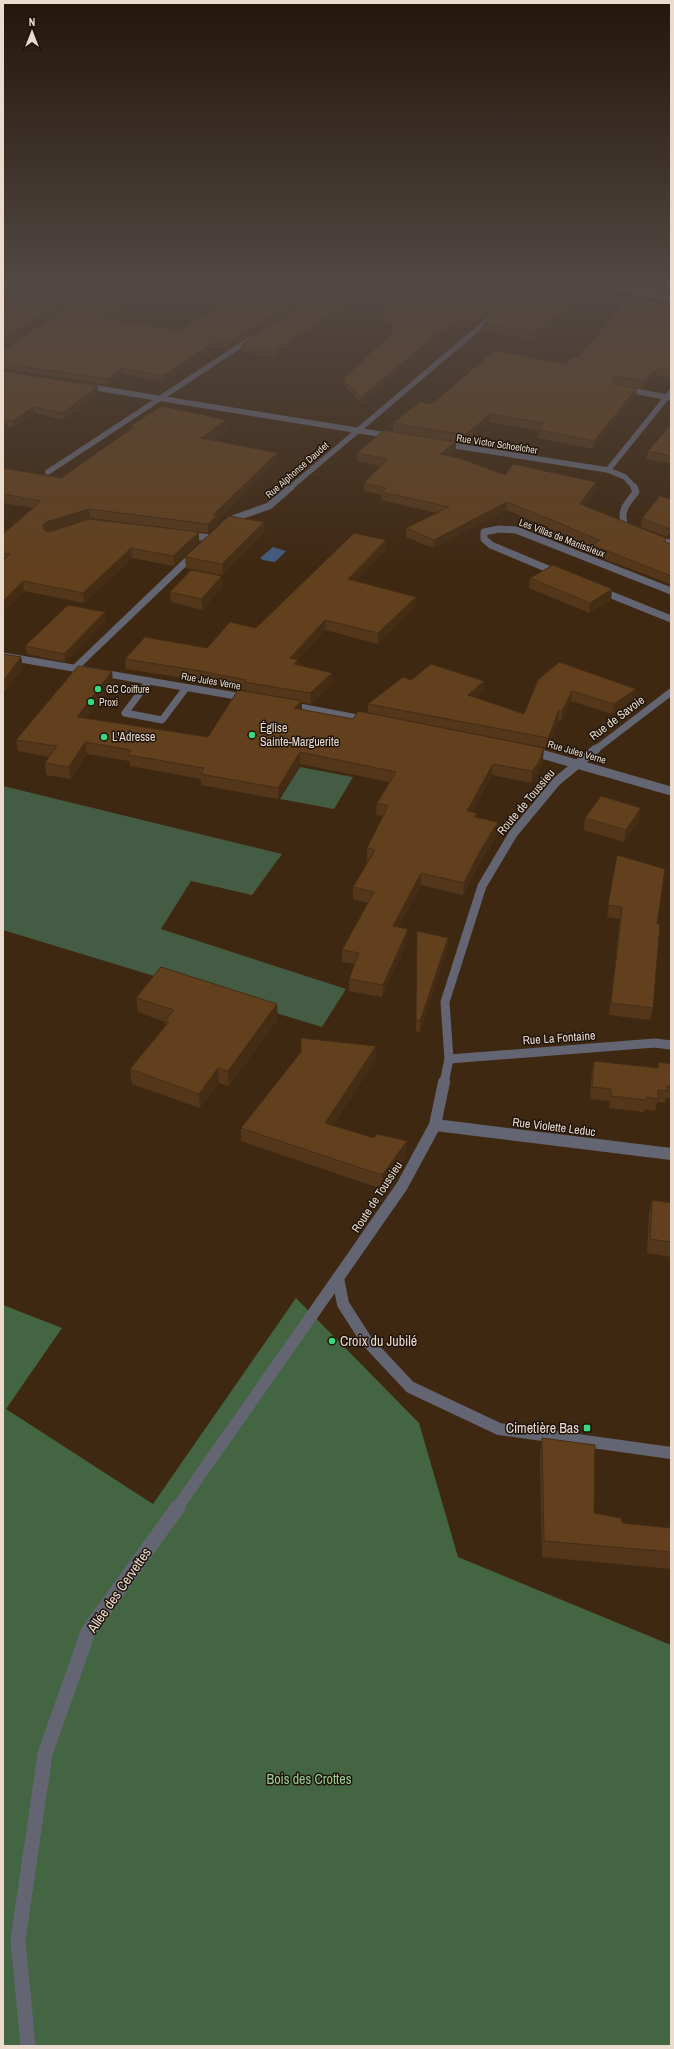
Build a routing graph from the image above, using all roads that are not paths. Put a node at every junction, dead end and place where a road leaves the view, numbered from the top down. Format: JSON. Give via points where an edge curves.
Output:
{"nodes":[{"id":1,"x":191,"y":379,"type":"edge"},
{"id":2,"x":419,"y":379,"type":"edge"},
{"id":3,"x":74,"y":384,"type":"edge"},
{"id":4,"x":616,"y":388,"type":"edge"},
{"id":5,"x":671,"y":392,"type":"edge"},
{"id":6,"x":162,"y":398,"type":"junction"},
{"id":7,"x":669,"y":398,"type":"edge"},
{"id":8,"x":357,"y":431,"type":"junction"},
{"id":9,"x":397,"y":437,"type":"edge"},
{"id":10,"x":436,"y":443,"type":"edge"},
{"id":11,"x":608,"y":470,"type":"junction"},
{"id":12,"x":48,"y":472,"type":"dead end"},
{"id":13,"x":177,"y":534,"type":"edge"},
{"id":14,"x":210,"y":538,"type":"junction"},
{"id":15,"x":671,"y":544,"type":"edge"},
{"id":16,"x":570,"y":578,"type":"edge"},
{"id":17,"x":592,"y":587,"type":"edge"},
{"id":18,"x":671,"y":591,"type":"edge"},
{"id":19,"x":671,"y":620,"type":"edge"},
{"id":20,"x":3,"y":656,"type":"edge"},
{"id":21,"x":75,"y":668,"type":"junction"},
{"id":22,"x":149,"y":681,"type":"junction"},
{"id":23,"x":186,"y":688,"type":"junction"},
{"id":24,"x":671,"y":692,"type":"edge"},
{"id":25,"x":255,"y":700,"type":"edge"},
{"id":26,"x":278,"y":704,"type":"edge"},
{"id":27,"x":376,"y":722,"type":"edge"},
{"id":28,"x":524,"y":750,"type":"edge"},
{"id":29,"x":578,"y":764,"type":"junction"},
{"id":30,"x":671,"y":791,"type":"edge"},
{"id":31,"x":671,"y":1045,"type":"edge"},
{"id":32,"x":449,"y":1059,"type":"junction"},
{"id":33,"x":435,"y":1125,"type":"junction"},
{"id":34,"x":671,"y":1154,"type":"edge"},
{"id":35,"x":338,"y":1278,"type":"junction"},
{"id":36,"x":671,"y":1453,"type":"edge"},
{"id":37,"x":28,"y":2046,"type":"edge"}],
"edges":[{"from":1,"to":6,"type":"street"},
{"from":2,"to":8,"type":"street","name":"Rue Alphonse Daudet"},
{"from":3,"to":6,"type":"street"},
{"from":4,"to":7,"type":"street"},
{"from":5,"to":7,"type":"street"},
{"from":6,"to":8,"type":"street"},
{"from":6,"to":12,"type":"street"},
{"from":7,"to":11,"type":"street"},
{"from":8,"to":9,"type":"street"},
{"from":8,"to":14,"type":"street","name":"Rue Alphonse Daudet","via":[[269,506],[261,511],[230,519]]},
{"from":10,"to":11,"type":"street","name":"Rue Victor Schoelcher"},
{"from":11,"to":15,"type":"street","name":"Rue Victor Schoelcher","via":[[627,477],[634,485],[636,492],[622,510],[621,519],[625,526]]},
{"from":13,"to":14,"type":"street"},
{"from":14,"to":21,"type":"street","name":"Rue Alphonse Daudet"},
{"from":16,"to":18,"type":"street","name":"Les Villas de Manissieux","via":[[491,545],[484,539],[484,532],[516,530]]},
{"from":17,"to":19,"type":"street"},
{"from":20,"to":21,"type":"street","name":"Rue Jules Verne"},
{"from":21,"to":22,"type":"street","name":"Rue Jules Verne"},
{"from":22,"to":23,"type":"street","name":"Rue Jules Verne"},
{"from":22,"to":23,"type":"street","via":[[124,713],[162,720]]},
{"from":23,"to":25,"type":"street","name":"Rue Jules Verne"},
{"from":24,"to":29,"type":"street","name":"Rue de Savoie","via":[[626,724]]},
{"from":26,"to":27,"type":"street"},
{"from":28,"to":29,"type":"street","name":"Rue Jules Verne"},
{"from":29,"to":30,"type":"street","name":"Rue Jules Verne"},
{"from":29,"to":32,"type":"street","name":"Route de Toussieu","via":[[557,781],[513,834],[482,886],[445,1002]]},
{"from":31,"to":32,"type":"street","name":"Rue La Fontaine","via":[[655,1044]]},
{"from":32,"to":33,"type":"street","name":"Route de Toussieu"},
{"from":33,"to":34,"type":"street","name":"Rue Violette Leduc"},
{"from":33,"to":35,"type":"street","name":"Route de Toussieu","via":[[402,1186]]},
{"from":35,"to":36,"type":"street","via":[[343,1304],[366,1340],[410,1387],[499,1429]]},
{"from":35,"to":37,"type":"street","name":"Allée des Cervettes","via":[[88,1632],[45,1754],[20,1925],[18,1940]]}]}
